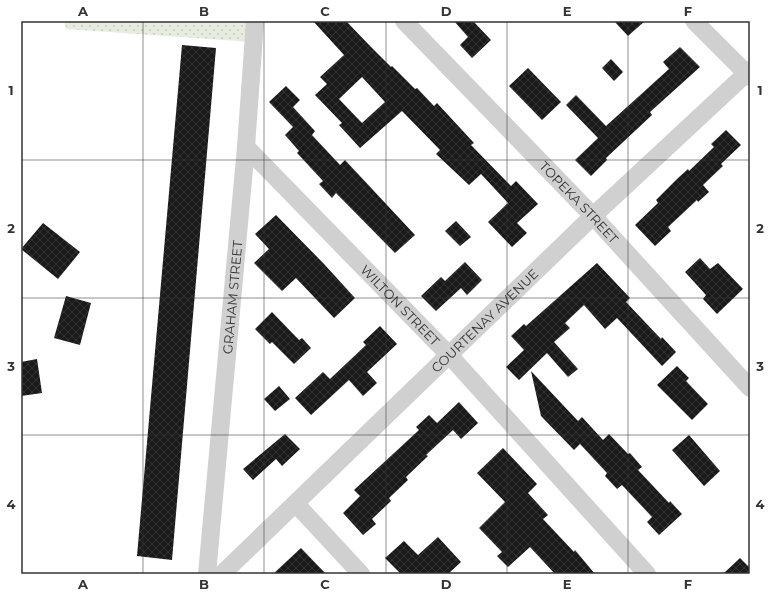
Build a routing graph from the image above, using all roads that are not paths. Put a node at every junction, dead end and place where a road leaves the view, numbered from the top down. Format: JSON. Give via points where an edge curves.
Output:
{"nodes":[{"id":1,"x":255,"y":21,"type":"edge"},
{"id":2,"x":404,"y":21,"type":"edge"},
{"id":3,"x":694,"y":21,"type":"edge"},
{"id":4,"x":749,"y":73,"type":"edge"},
{"id":5,"x":246,"y":147,"type":"junction"},
{"id":6,"x":593,"y":216,"type":"junction"},
{"id":7,"x":450,"y":356,"type":"junction"},
{"id":8,"x":750,"y":388,"type":"edge"},
{"id":9,"x":296,"y":504,"type":"junction"},
{"id":10,"x":207,"y":574,"type":"edge"},
{"id":11,"x":222,"y":574,"type":"edge"},
{"id":12,"x":361,"y":574,"type":"edge"},
{"id":13,"x":647,"y":574,"type":"edge"}],
"edges":[{"from":1,"to":5,"type":"street","name":"GRAHAM STREET"},
{"from":2,"to":6,"type":"street","name":"TOPEKA STREET"},
{"from":3,"to":4,"type":"street"},
{"from":4,"to":6,"type":"street","name":"COURTENAY AVENUE"},
{"from":5,"to":7,"type":"street","name":"WILTON STREET"},
{"from":5,"to":10,"type":"street","name":"GRAHAM STREET"},
{"from":6,"to":7,"type":"street","name":"COURTENAY AVENUE"},
{"from":6,"to":8,"type":"street","name":"TOPEKA STREET"},
{"from":7,"to":9,"type":"street","name":"COURTENAY AVENUE"},
{"from":7,"to":13,"type":"street","name":"WILTON STREET"},
{"from":9,"to":11,"type":"street","name":"COURTENAY AVENUE"},
{"from":9,"to":12,"type":"street"}]}
